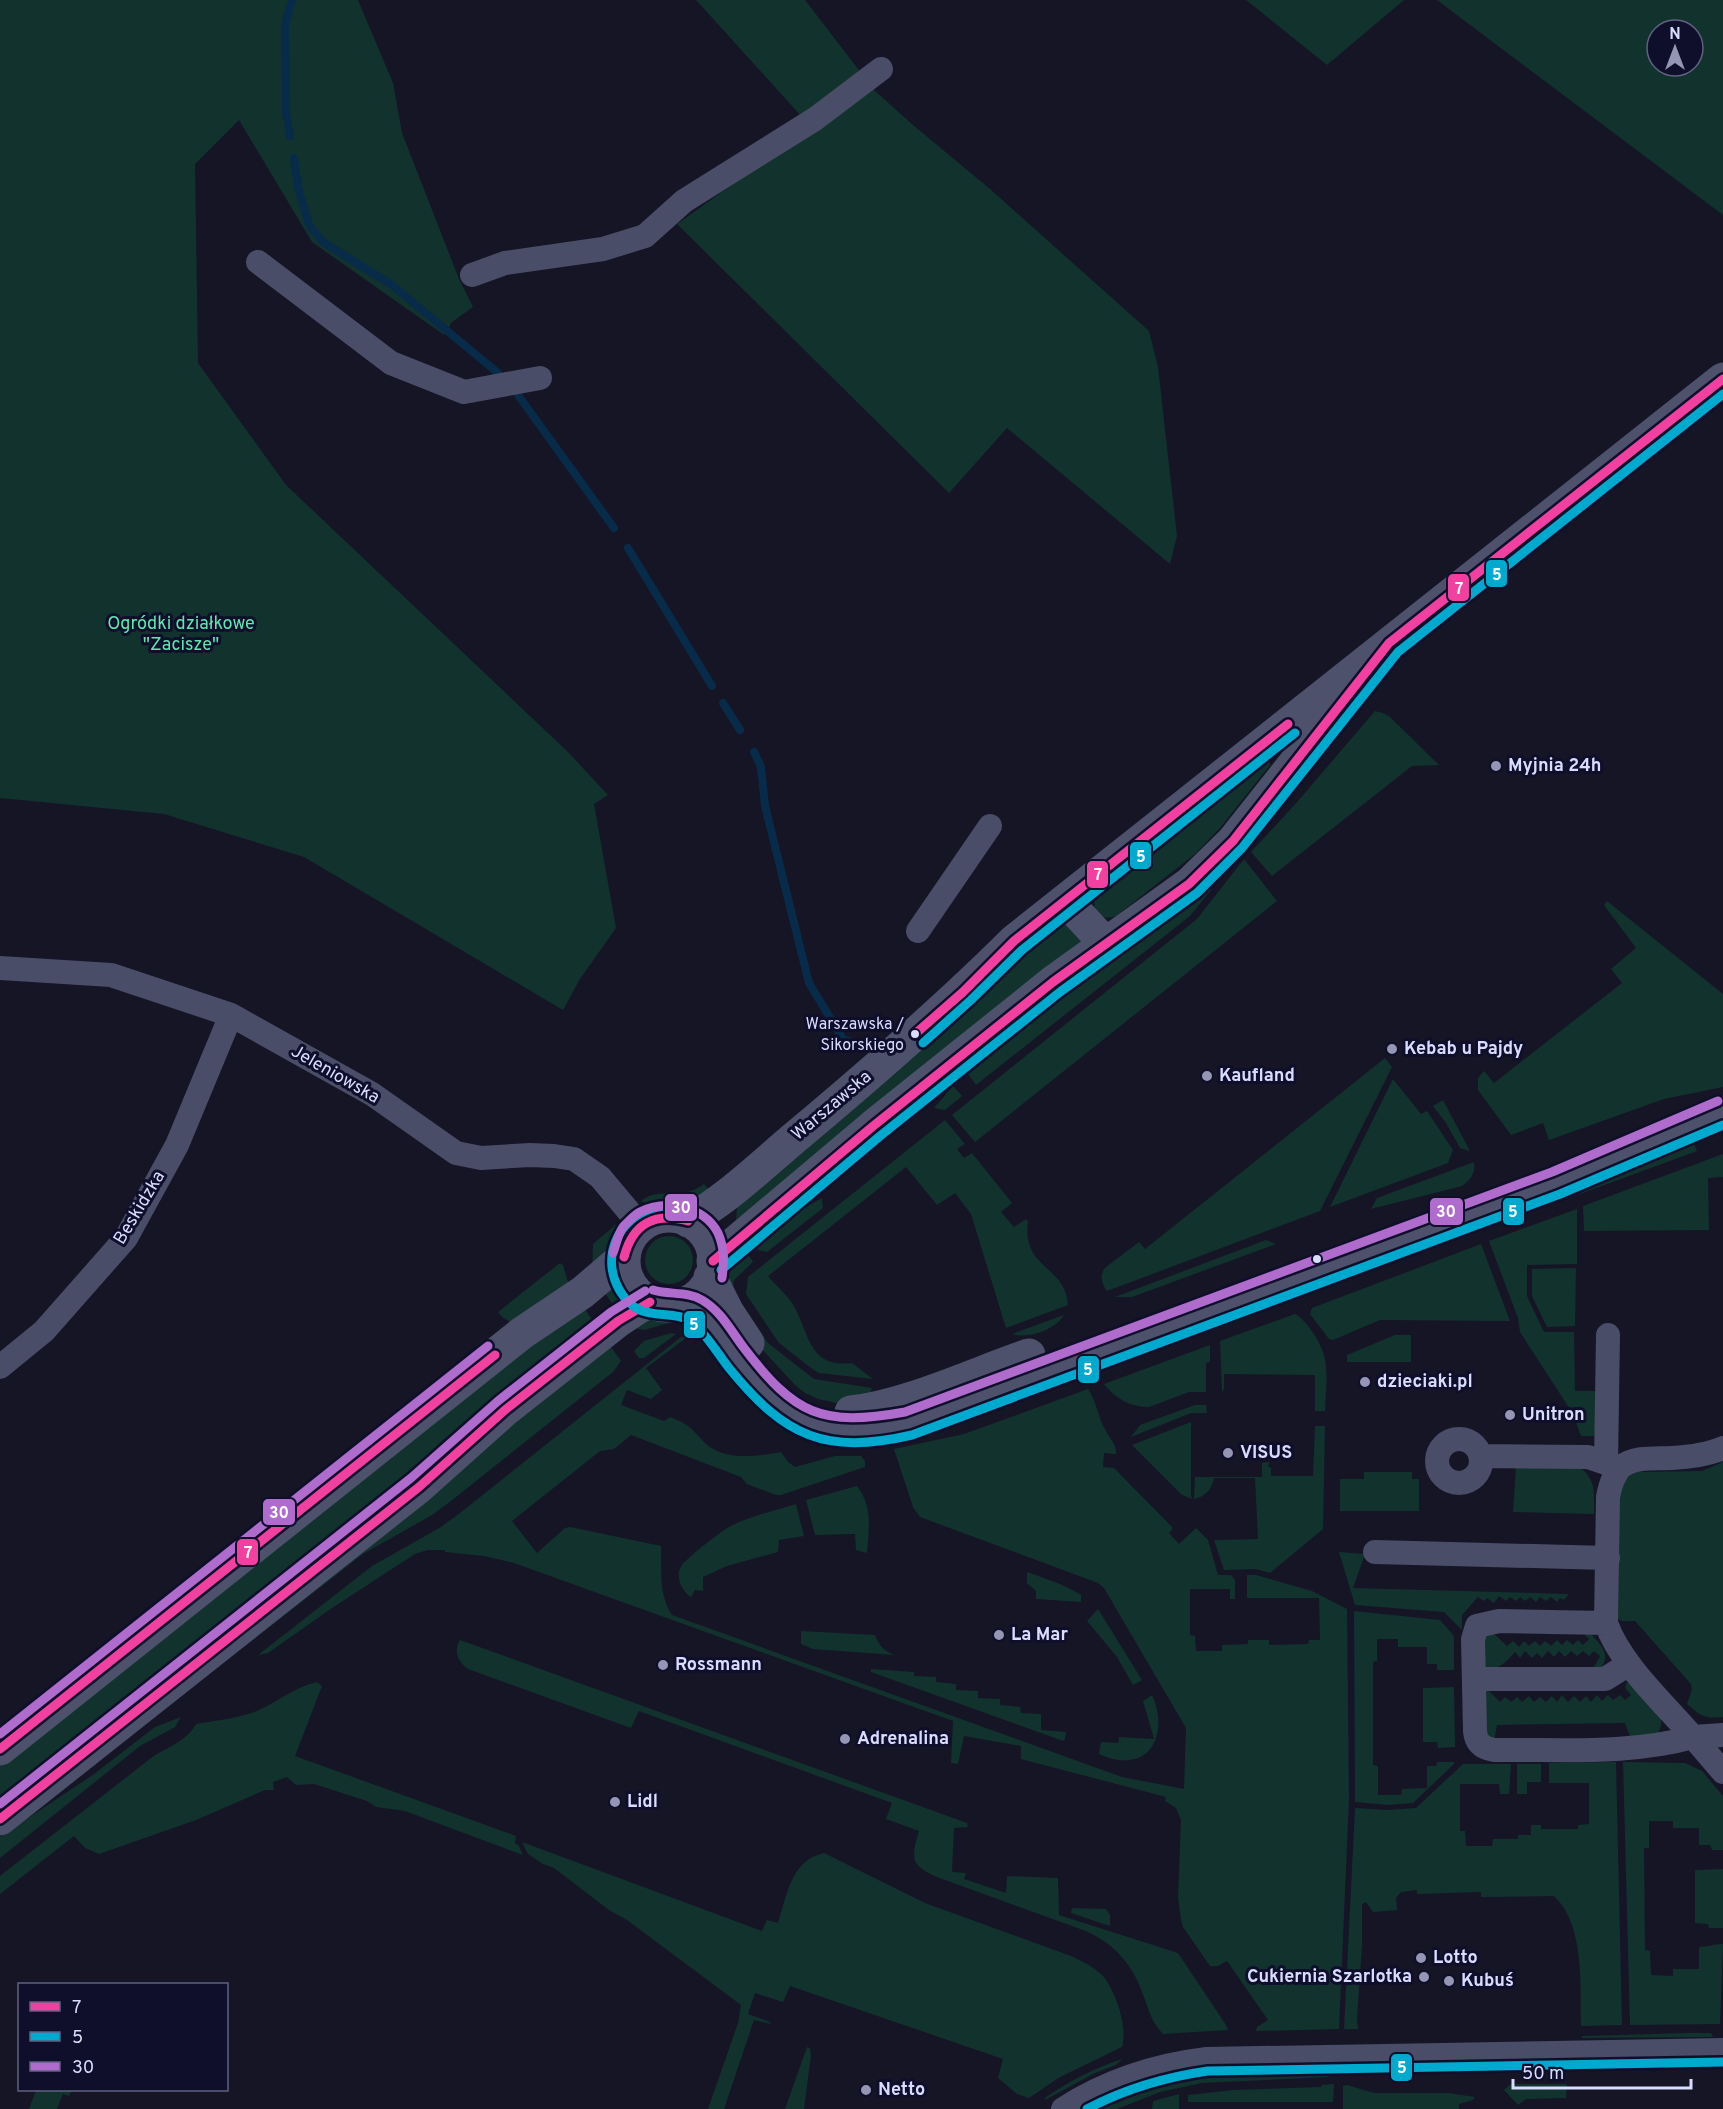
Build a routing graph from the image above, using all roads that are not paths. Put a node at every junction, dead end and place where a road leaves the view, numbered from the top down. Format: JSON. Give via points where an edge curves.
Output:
{"nodes":[{"id":1,"x":881,"y":69,"type":"dead end"},
{"id":2,"x":258,"y":262,"type":"dead end"},
{"id":3,"x":472,"y":275,"type":"dead end"},
{"id":4,"x":540,"y":378,"type":"dead end"},
{"id":5,"x":1723,"y":379,"type":"edge"},
{"id":6,"x":1389,"y":643,"type":"junction"},
{"id":7,"x":990,"y":826,"type":"dead end"},
{"id":8,"x":1066,"y":901,"type":"junction"},
{"id":9,"x":918,"y":931,"type":"dead end"},
{"id":10,"x":1106,"y":944,"type":"junction"},
{"id":11,"x":0,"y":968,"type":"edge"},
{"id":12,"x":231,"y":1015,"type":"junction"},
{"id":13,"x":1723,"y":1106,"type":"edge"},
{"id":14,"x":1723,"y":1112,"type":"edge"},
{"id":15,"x":688,"y":1221,"type":"junction"},
{"id":16,"x":641,"y":1226,"type":"junction"},
{"id":17,"x":624,"y":1257,"type":"junction"},
{"id":18,"x":712,"y":1269,"type":"junction"},
{"id":19,"x":664,"y":1303,"type":"junction"},
{"id":20,"x":1608,"y":1335,"type":"dead end"},
{"id":21,"x":0,"y":1367,"type":"edge"},
{"id":22,"x":1723,"y":1448,"type":"edge"},
{"id":23,"x":1481,"y":1456,"type":"dead end"},
{"id":24,"x":1613,"y":1466,"type":"junction"},
{"id":25,"x":1375,"y":1552,"type":"dead end"},
{"id":26,"x":1608,"y":1558,"type":"junction"},
{"id":27,"x":1606,"y":1623,"type":"junction"},
{"id":28,"x":1629,"y":1664,"type":"junction"},
{"id":29,"x":1474,"y":1679,"type":"junction"},
{"id":30,"x":1723,"y":1735,"type":"edge"},
{"id":31,"x":1693,"y":1737,"type":"junction"},
{"id":32,"x":0,"y":1749,"type":"edge"},
{"id":33,"x":1723,"y":1772,"type":"edge"},
{"id":34,"x":0,"y":1820,"type":"edge"},
{"id":35,"x":1723,"y":2050,"type":"edge"},
{"id":36,"x":1063,"y":2109,"type":"edge"}],
"edges":[{"from":1,"to":3,"type":"street","via":[[815,119],[684,201],[645,236],[603,249],[505,263]]},
{"from":2,"to":4,"type":"street","via":[[391,363],[464,392]]},
{"from":5,"to":6,"type":"main road","name":"Warszawska"},
{"from":6,"to":8,"type":"main road","name":"Warszawska"},
{"from":6,"to":10,"type":"main road","name":"Warszawska","via":[[1233,841],[1189,884]]},
{"from":7,"to":9,"type":"street"},
{"from":8,"to":10,"type":"main road"},
{"from":8,"to":15,"type":"main road","name":"Warszawska","via":[[1014,941],[963,992],[848,1093],[723,1198]]},
{"from":10,"to":18,"type":"main road","name":"Warszawska","via":[[872,1127]]},
{"from":11,"to":12,"type":"street","name":"Jeleniowska","via":[[111,975]]},
{"from":12,"to":16,"type":"street","name":"Jeleniowska","via":[[372,1094],[456,1154],[574,1159],[600,1177]]},
{"from":12,"to":21,"type":"street","name":"Beskidzka","via":[[177,1145],[126,1238],[44,1331]]},
{"from":13,"to":18,"type":"main road","via":[[1659,1120],[1076,1338],[869,1410],[850,1413],[820,1409],[788,1389],[771,1373],[727,1311]]},
{"from":14,"to":19,"type":"main road","via":[[1556,1183],[908,1424],[874,1431],[835,1431],[809,1424],[788,1412],[753,1379],[699,1313]]},
{"from":15,"to":16,"type":"main road","via":[[664,1217]]},
{"from":15,"to":18,"type":"main road","via":[[704,1234],[711,1247]]},
{"from":16,"to":17,"type":"main road","via":[[629,1240]]},
{"from":17,"to":19,"type":"main road","via":[[624,1267],[635,1291]]},
{"from":17,"to":32,"type":"main road","via":[[583,1292],[522,1333]]},
{"from":18,"to":19,"type":"main road","via":[[695,1298]]},
{"from":19,"to":34,"type":"main road","via":[[639,1307],[613,1325],[505,1410],[419,1487]]},
{"from":20,"to":24,"type":"street"},
{"from":22,"to":24,"type":"street","via":[[1690,1457],[1638,1460]]},
{"from":23,"to":24,"type":"street","via":[[1588,1457]]},
{"from":24,"to":26,"type":"street","via":[[1608,1497]]},
{"from":25,"to":26,"type":"street"},
{"from":26,"to":27,"type":"street"},
{"from":27,"to":28,"type":"street"},
{"from":27,"to":29,"type":"street","via":[[1479,1624],[1474,1632]]},
{"from":28,"to":29,"type":"street","via":[[1605,1679]]},
{"from":28,"to":31,"type":"street"},
{"from":29,"to":31,"type":"street","via":[[1475,1737],[1488,1749],[1634,1748]]},
{"from":30,"to":31,"type":"street"},
{"from":31,"to":33,"type":"street"},
{"from":35,"to":36,"type":"street","via":[[1207,2059],[1140,2072],[1091,2092]]}]}
